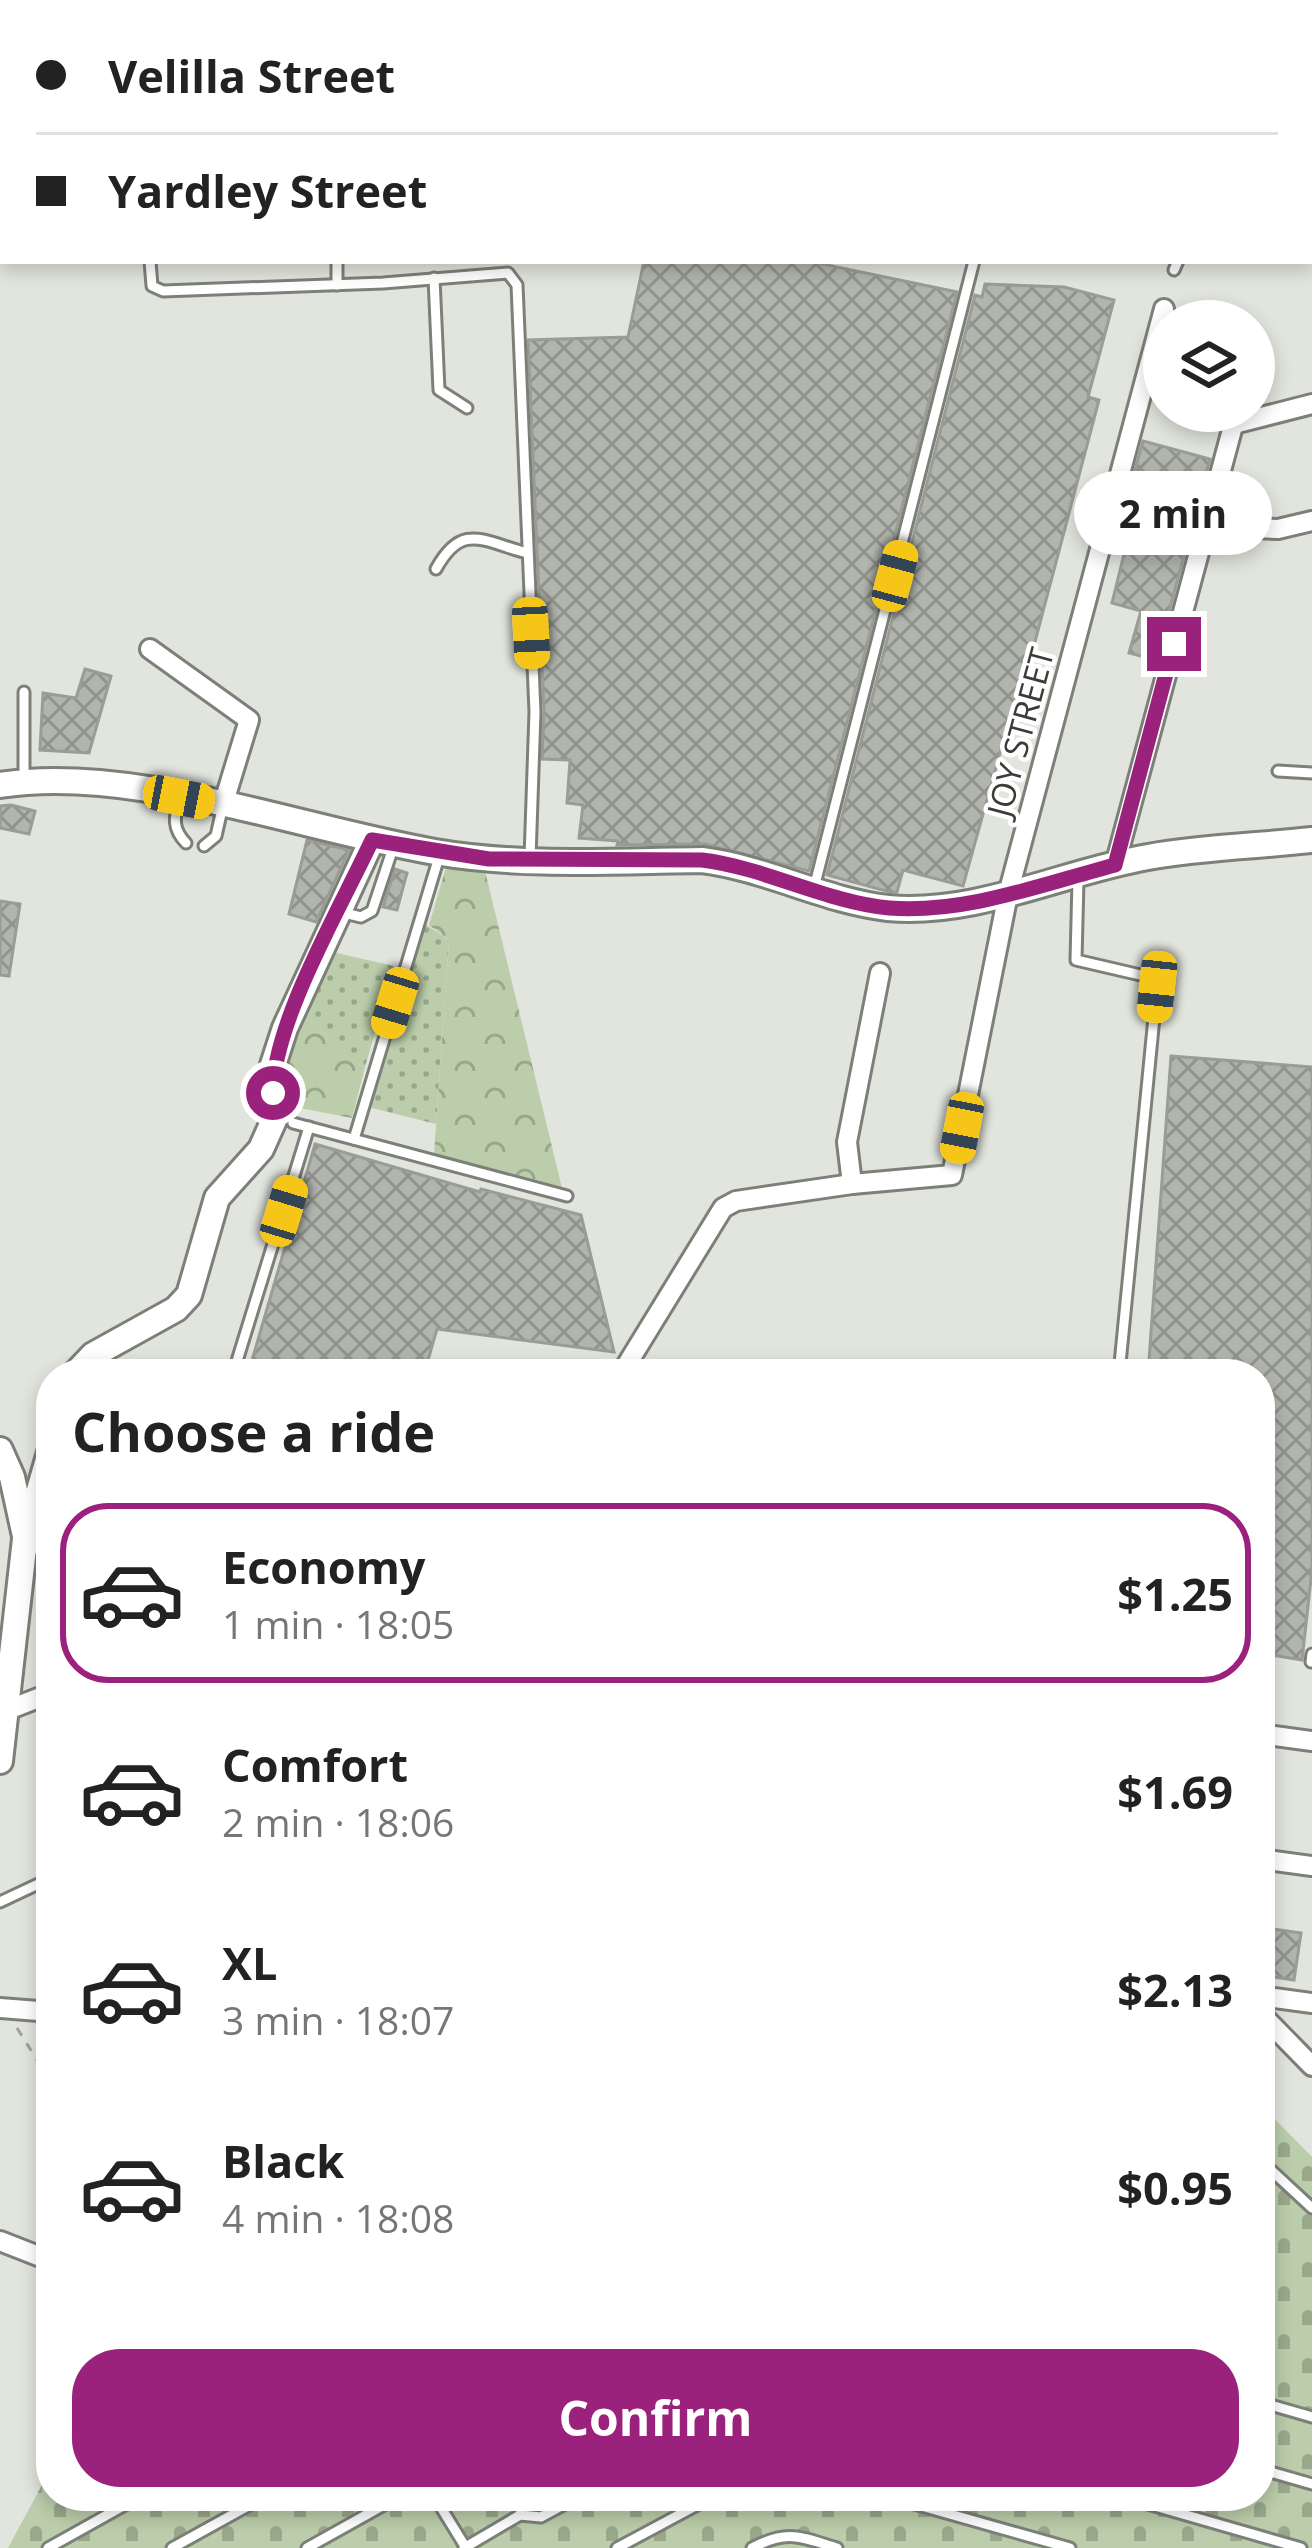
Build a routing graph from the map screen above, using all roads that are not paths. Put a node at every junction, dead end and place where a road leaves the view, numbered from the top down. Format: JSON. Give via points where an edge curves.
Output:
{"nodes":[{"id":1,"x":150,"y":264,"type":"edge"},
{"id":2,"x":337,"y":264,"type":"edge"},
{"id":3,"x":973,"y":264,"type":"edge"},
{"id":4,"x":434,"y":278,"type":"junction"},
{"id":5,"x":337,"y":285,"type":"junction"},
{"id":6,"x":1143,"y":399,"type":"edge"},
{"id":7,"x":1312,"y":404,"type":"edge"},
{"id":8,"x":467,"y":408,"type":"dead end"},
{"id":9,"x":1275,"y":410,"type":"edge"},
{"id":10,"x":1231,"y":432,"type":"edge"},
{"id":11,"x":1312,"y":521,"type":"edge"},
{"id":12,"x":1206,"y":526,"type":"junction"},
{"id":13,"x":526,"y":553,"type":"junction"},
{"id":14,"x":436,"y":569,"type":"dead end"},
{"id":15,"x":150,"y":649,"type":"dead end"},
{"id":16,"x":24,"y":692,"type":"dead end"},
{"id":17,"x":1278,"y":771,"type":"dead end"},
{"id":18,"x":1312,"y":772,"type":"edge"},
{"id":19,"x":12,"y":783,"type":"edge"},
{"id":20,"x":179,"y":797,"type":"junction"},
{"id":21,"x":223,"y":806,"type":"junction"},
{"id":22,"x":1312,"y":840,"type":"edge"},
{"id":23,"x":186,"y":843,"type":"dead end"},
{"id":24,"x":204,"y":846,"type":"dead end"},
{"id":25,"x":440,"y":852,"type":"junction"},
{"id":26,"x":379,"y":853,"type":"junction"},
{"id":27,"x":530,"y":860,"type":"junction"},
{"id":28,"x":1115,"y":865,"type":"junction"},
{"id":29,"x":1078,"y":874,"type":"junction"},
{"id":30,"x":814,"y":888,"type":"junction"},
{"id":31,"x":1008,"y":894,"type":"junction"},
{"id":32,"x":880,"y":973,"type":"dead end"},
{"id":33,"x":293,"y":1123,"type":"dead end"},
{"id":34,"x":309,"y":1126,"type":"junction"},
{"id":35,"x":354,"y":1138,"type":"junction"},
{"id":36,"x":852,"y":1184,"type":"junction"},
{"id":37,"x":567,"y":1196,"type":"dead end"},
{"id":38,"x":89,"y":1359,"type":"edge"},
{"id":39,"x":238,"y":1359,"type":"edge"},
{"id":40,"x":630,"y":1359,"type":"edge"},
{"id":41,"x":1120,"y":1359,"type":"edge"},
{"id":42,"x":0,"y":1450,"type":"edge"},
{"id":43,"x":36,"y":1501,"type":"edge"},
{"id":44,"x":25,"y":1540,"type":"junction"},
{"id":45,"x":36,"y":1543,"type":"edge"},
{"id":46,"x":8,"y":1613,"type":"edge"},
{"id":47,"x":36,"y":1700,"type":"edge"},
{"id":48,"x":5,"y":1711,"type":"junction"},
{"id":49,"x":1275,"y":1736,"type":"edge"},
{"id":50,"x":1312,"y":1741,"type":"edge"},
{"id":51,"x":0,"y":1761,"type":"edge"},
{"id":52,"x":1275,"y":1861,"type":"edge"},
{"id":53,"x":1312,"y":1866,"type":"edge"},
{"id":54,"x":36,"y":1885,"type":"edge"},
{"id":55,"x":0,"y":1902,"type":"edge"},
{"id":56,"x":1275,"y":1998,"type":"edge"},
{"id":57,"x":1312,"y":2003,"type":"edge"},
{"id":58,"x":0,"y":2008,"type":"edge"},
{"id":59,"x":36,"y":2011,"type":"edge"},
{"id":60,"x":1275,"y":2028,"type":"edge"},
{"id":61,"x":1312,"y":2066,"type":"edge"},
{"id":62,"x":1275,"y":2174,"type":"edge"},
{"id":63,"x":1312,"y":2208,"type":"edge"},
{"id":64,"x":0,"y":2241,"type":"edge"},
{"id":65,"x":36,"y":2255,"type":"edge"},
{"id":66,"x":1275,"y":2406,"type":"edge"},
{"id":67,"x":1312,"y":2416,"type":"edge"},
{"id":68,"x":1275,"y":2473,"type":"edge"},
{"id":69,"x":1312,"y":2484,"type":"edge"},
{"id":70,"x":114,"y":2511,"type":"edge"},
{"id":71,"x":239,"y":2511,"type":"edge"},
{"id":72,"x":373,"y":2511,"type":"edge"},
{"id":73,"x":443,"y":2511,"type":"edge"},
{"id":74,"x":521,"y":2511,"type":"edge"},
{"id":75,"x":552,"y":2511,"type":"edge"},
{"id":76,"x":686,"y":2511,"type":"edge"},
{"id":77,"x":939,"y":2511,"type":"edge"},
{"id":78,"x":1172,"y":2511,"type":"edge"},
{"id":79,"x":520,"y":2515,"type":"junction"},
{"id":80,"x":48,"y":2548,"type":"edge"},
{"id":81,"x":172,"y":2548,"type":"edge"},
{"id":82,"x":307,"y":2548,"type":"edge"},
{"id":83,"x":465,"y":2548,"type":"edge"},
{"id":84,"x":617,"y":2548,"type":"edge"},
{"id":85,"x":752,"y":2548,"type":"edge"},
{"id":86,"x":837,"y":2548,"type":"edge"},
{"id":87,"x":1070,"y":2548,"type":"edge"},
{"id":88,"x":1301,"y":2548,"type":"edge"}],
"edges":[{"from":1,"to":5,"type":"lane","via":[[152,286],[163,291]]},
{"from":2,"to":5,"type":"lane"},
{"from":3,"to":30,"type":"lane"},
{"from":4,"to":5,"type":"lane"},
{"from":4,"to":8,"type":"lane","via":[[439,390]]},
{"from":4,"to":13,"type":"lane","via":[[508,273],[518,285]]},
{"from":6,"to":31,"type":"street","name":"JOY STREET"},
{"from":7,"to":9,"type":"street"},
{"from":10,"to":12,"type":"street"},
{"from":11,"to":12,"type":"street","via":[[1278,530]]},
{"from":12,"to":28,"type":"street"},
{"from":13,"to":14,"type":"lane","via":[[457,539]]},
{"from":13,"to":27,"type":"lane","via":[[535,712]]},
{"from":15,"to":21,"type":"street","via":[[250,720]]},
{"from":16,"to":19,"type":"lane"},
{"from":17,"to":18,"type":"lane"},
{"from":19,"to":20,"type":"main road","via":[[92,781]]},
{"from":20,"to":21,"type":"main road"},
{"from":20,"to":23,"type":"lane","via":[[174,821]]},
{"from":21,"to":24,"type":"lane","via":[[216,836]]},
{"from":21,"to":26,"type":"main road"},
{"from":22,"to":28,"type":"main road"},
{"from":25,"to":26,"type":"main road"},
{"from":25,"to":27,"type":"main road"},
{"from":25,"to":35,"type":"lane"},
{"from":26,"to":38,"type":"main road","via":[[339,912],[279,1046],[274,1120],[261,1150],[218,1198],[189,1295]]},
{"from":27,"to":30,"type":"main road","via":[[702,860]]},
{"from":28,"to":29,"type":"main road"},
{"from":29,"to":31,"type":"main road"},
{"from":29,"to":41,"type":"lane","via":[[1076,960],[1149,977],[1157,987]]},
{"from":30,"to":31,"type":"main road","via":[[891,908]]},
{"from":31,"to":36,"type":"street","name":"JOY STREET","via":[[952,1175]]},
{"from":32,"to":36,"type":"street","via":[[847,1142]]},
{"from":33,"to":34,"type":"lane"},
{"from":34,"to":35,"type":"lane"},
{"from":34,"to":39,"type":"lane"},
{"from":35,"to":37,"type":"lane"},
{"from":36,"to":40,"type":"street","via":[[723,1208]]},
{"from":42,"to":44,"type":"main road"},
{"from":43,"to":44,"type":"main road"},
{"from":44,"to":45,"type":"street"},
{"from":44,"to":46,"type":"main road"},
{"from":46,"to":48,"type":"main road"},
{"from":47,"to":48,"type":"street"},
{"from":48,"to":51,"type":"main road"},
{"from":49,"to":50,"type":"street"},
{"from":52,"to":53,"type":"street"},
{"from":54,"to":55,"type":"lane"},
{"from":56,"to":57,"type":"street"},
{"from":58,"to":59,"type":"street"},
{"from":60,"to":61,"type":"street"},
{"from":62,"to":63,"type":"lane"},
{"from":64,"to":65,"type":"street"},
{"from":66,"to":67,"type":"lane"},
{"from":68,"to":69,"type":"lane"},
{"from":70,"to":80,"type":"lane"},
{"from":71,"to":81,"type":"lane"},
{"from":72,"to":82,"type":"lane"},
{"from":73,"to":83,"type":"lane"},
{"from":74,"to":79,"type":"lane"},
{"from":75,"to":79,"type":"lane"},
{"from":76,"to":84,"type":"lane"},
{"from":77,"to":87,"type":"lane"},
{"from":78,"to":88,"type":"lane"},
{"from":79,"to":83,"type":"lane"},
{"from":85,"to":86,"type":"lane","via":[[788,2534]]}]}
